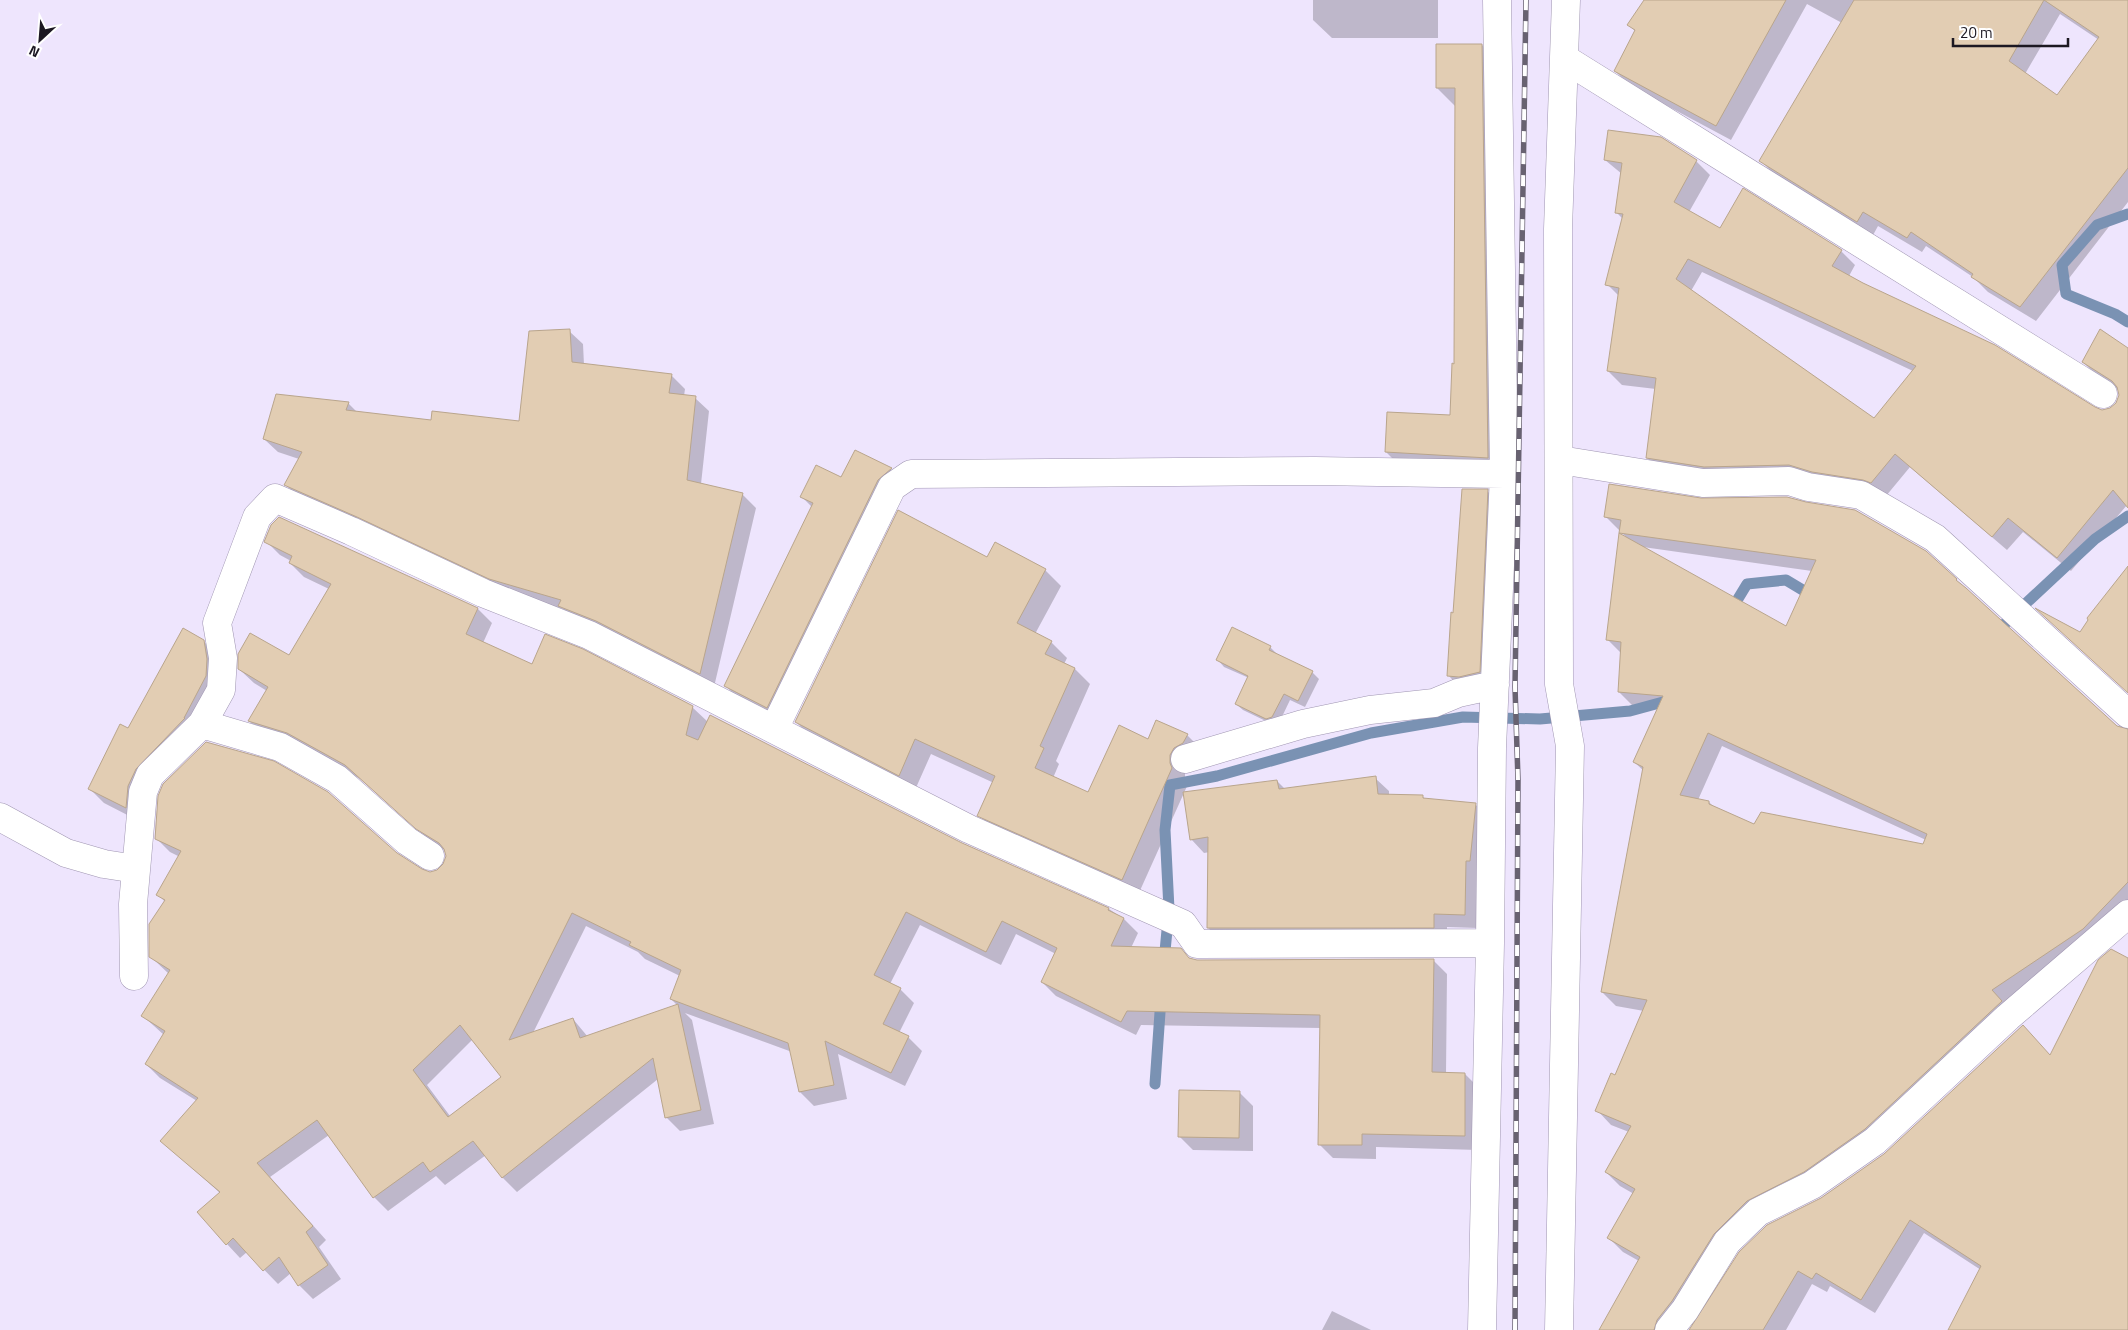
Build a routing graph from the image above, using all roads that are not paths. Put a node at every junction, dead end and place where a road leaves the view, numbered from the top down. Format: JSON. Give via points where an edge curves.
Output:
{"nodes":[{"id":1,"x":1497,"y":0,"type":"edge"},
{"id":2,"x":1566,"y":0,"type":"edge"},
{"id":3,"x":1566,"y":59,"type":"junction"},
{"id":4,"x":2103,"y":394,"type":"dead end"},
{"id":5,"x":1560,"y":460,"type":"junction"},
{"id":6,"x":1504,"y":474,"type":"junction"},
{"id":7,"x":1494,"y":695,"type":"junction"},
{"id":8,"x":2128,"y":714,"type":"edge"},
{"id":9,"x":202,"y":724,"type":"junction"},
{"id":10,"x":774,"y":729,"type":"junction"},
{"id":11,"x":1185,"y":759,"type":"dead end"},
{"id":12,"x":0,"y":817,"type":"edge"},
{"id":13,"x":430,"y":856,"type":"dead end"},
{"id":14,"x":136,"y":869,"type":"junction"},
{"id":15,"x":2128,"y":914,"type":"edge"},
{"id":16,"x":1490,"y":943,"type":"junction"},
{"id":17,"x":134,"y":976,"type":"dead end"},
{"id":18,"x":1482,"y":1330,"type":"edge"},
{"id":19,"x":1559,"y":1330,"type":"edge"},
{"id":20,"x":1669,"y":1330,"type":"edge"}],
"edges":[{"from":1,"to":6,"type":"street"},
{"from":2,"to":3,"type":"street"},
{"from":3,"to":4,"type":"street"},
{"from":3,"to":5,"type":"street","via":[[1558,229]]},
{"from":5,"to":8,"type":"street","via":[[1703,483],[1789,481],[1861,495],[1935,538]]},
{"from":5,"to":19,"type":"street","via":[[1559,684],[1570,746]]},
{"from":6,"to":7,"type":"street"},
{"from":6,"to":10,"type":"street","via":[[1315,471],[911,474],[892,487]]},
{"from":7,"to":11,"type":"street","via":[[1458,693],[1434,703],[1370,710],[1302,724]]},
{"from":7,"to":16,"type":"street"},
{"from":9,"to":10,"type":"street","via":[[221,690],[223,658],[217,623],[257,517],[275,498],[483,593],[590,634]]},
{"from":9,"to":13,"type":"street","via":[[280,747],[337,779],[407,841]]},
{"from":9,"to":14,"type":"street","via":[[150,775],[143,792]]},
{"from":10,"to":16,"type":"street","via":[[969,829],[1183,924],[1197,944]]},
{"from":12,"to":14,"type":"street","via":[[66,853]]},
{"from":14,"to":17,"type":"street","via":[[132,904]]},
{"from":15,"to":20,"type":"street","via":[[2008,1017],[1875,1141],[1812,1185],[1758,1212],[1727,1242]]},
{"from":16,"to":18,"type":"street"}]}
